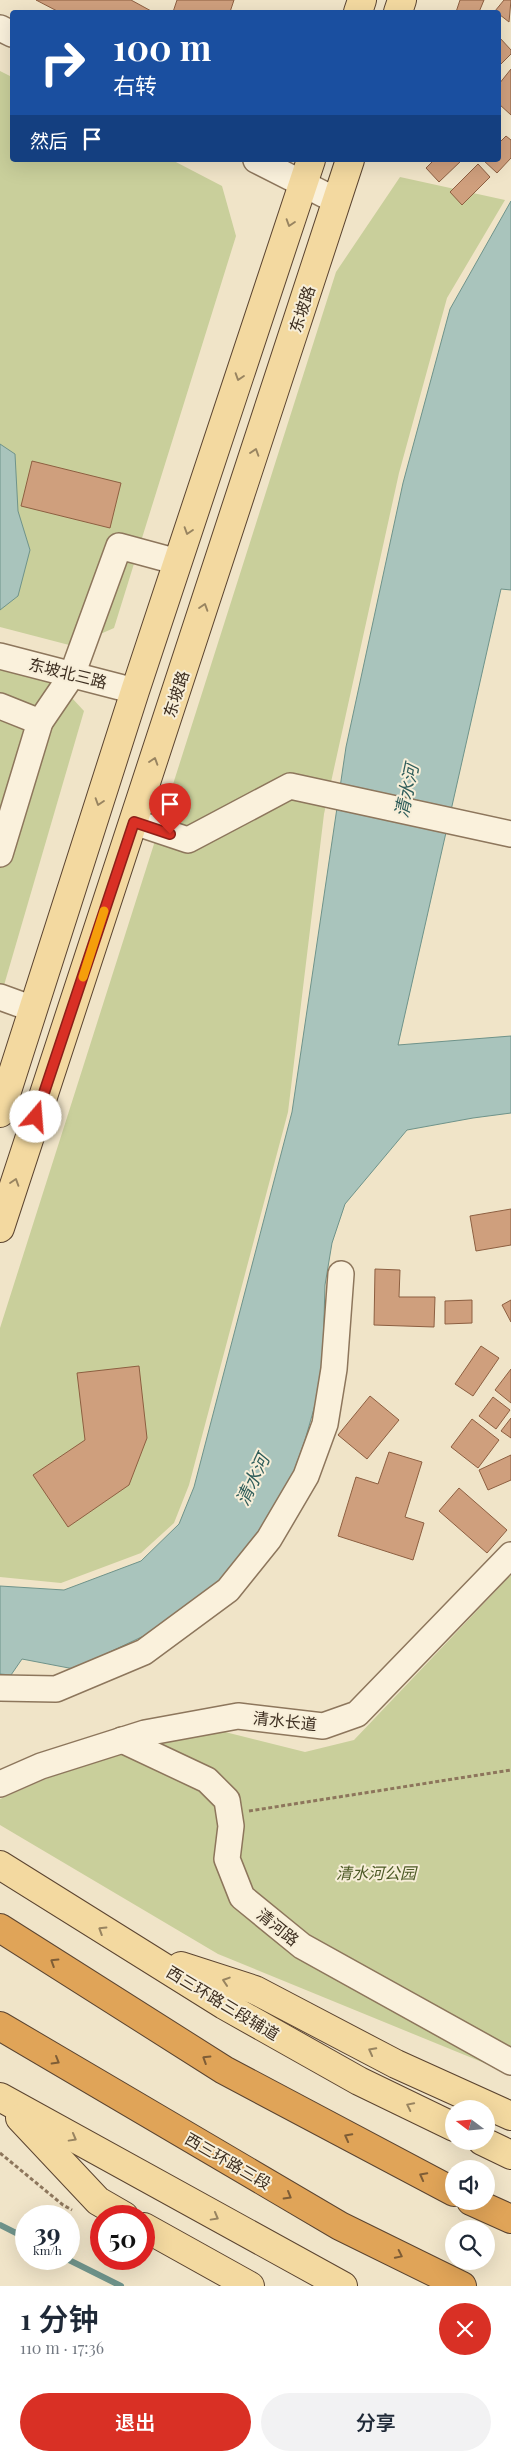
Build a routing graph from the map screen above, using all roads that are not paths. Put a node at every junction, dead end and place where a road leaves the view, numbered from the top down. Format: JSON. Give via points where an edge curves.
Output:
{"nodes":[{"id":1,"x":264,"y":162,"type":"edge"},
{"id":2,"x":349,"y":162,"type":"edge"},
{"id":3,"x":307,"y":172,"type":"edge"},
{"id":4,"x":337,"y":201,"type":"junction"},
{"id":5,"x":178,"y":562,"type":"junction"},
{"id":6,"x":0,"y":656,"type":"edge"},
{"id":7,"x":72,"y":674,"type":"junction"},
{"id":8,"x":135,"y":691,"type":"junction"},
{"id":9,"x":0,"y":706,"type":"edge"},
{"id":10,"x":40,"y":722,"type":"junction"},
{"id":11,"x":134,"y":822,"type":"junction"},
{"id":12,"x":511,"y":834,"type":"edge"},
{"id":13,"x":0,"y":854,"type":"edge"},
{"id":14,"x":0,"y":997,"type":"edge"},
{"id":15,"x":33,"y":1009,"type":"junction"},
{"id":16,"x":0,"y":1113,"type":"edge"},
{"id":17,"x":0,"y":1228,"type":"edge"},
{"id":18,"x":341,"y":1274,"type":"dead end"},
{"id":19,"x":511,"y":1555,"type":"edge"},
{"id":20,"x":0,"y":1688,"type":"edge"},
{"id":21,"x":122,"y":1740,"type":"junction"},
{"id":22,"x":0,"y":1784,"type":"edge"},
{"id":23,"x":0,"y":1865,"type":"edge"},
{"id":24,"x":0,"y":1928,"type":"edge"},
{"id":25,"x":139,"y":1952,"type":"junction"},
{"id":26,"x":0,"y":2026,"type":"edge"},
{"id":27,"x":0,"y":2032,"type":"edge"},
{"id":28,"x":28,"y":2044,"type":"junction"},
{"id":29,"x":511,"y":2062,"type":"edge"},
{"id":30,"x":2,"y":2099,"type":"edge"},
{"id":31,"x":511,"y":2116,"type":"edge"},
{"id":32,"x":445,"y":2123,"type":"edge"},
{"id":33,"x":495,"y":2147,"type":"edge"},
{"id":34,"x":511,"y":2155,"type":"edge"},
{"id":35,"x":445,"y":2187,"type":"edge"},
{"id":36,"x":105,"y":2205,"type":"edge"},
{"id":37,"x":491,"y":2210,"type":"edge"},
{"id":38,"x":511,"y":2219,"type":"edge"},
{"id":39,"x":155,"y":2233,"type":"edge"},
{"id":40,"x":332,"y":2281,"type":"edge"},
{"id":41,"x":250,"y":2286,"type":"edge"},
{"id":42,"x":462,"y":2286,"type":"edge"}],
"edges":[{"from":1,"to":3,"type":"street"},
{"from":2,"to":4,"type":"main road","name":"东坡路"},
{"from":3,"to":4,"type":"street"},
{"from":3,"to":5,"type":"main road","one_way":true},
{"from":11,"to":4,"type":"main road","name":"东坡路","one_way":true},
{"from":5,"to":7,"type":"street","via":[[118,546]]},
{"from":5,"to":8,"type":"main road"},
{"from":6,"to":7,"type":"street","name":"东坡北三路"},
{"from":7,"to":8,"type":"street","name":"东坡北三路"},
{"from":7,"to":10,"type":"street"},
{"from":8,"to":15,"type":"main road","one_way":true},
{"from":9,"to":10,"type":"street"},
{"from":10,"to":13,"type":"street"},
{"from":11,"to":12,"type":"street","via":[[188,840],[290,786]]},
{"from":17,"to":11,"type":"main road","name":"东坡路","one_way":true},
{"from":14,"to":15,"type":"street"},
{"from":15,"to":16,"type":"main road"},
{"from":18,"to":20,"type":"street","via":[[334,1369],[325,1424],[306,1476],[269,1539],[228,1590],[144,1652],[56,1689]]},
{"from":19,"to":21,"type":"street","name":"清水长道","via":[[357,1714],[323,1726],[238,1716]]},
{"from":21,"to":22,"type":"street","name":"清水长道","via":[[41,1766]]},
{"from":21,"to":29,"type":"street","name":"清河路","via":[[207,1780],[227,1800],[230,1826],[227,1859],[242,1897],[302,1946]]},
{"from":25,"to":23,"type":"main road","name":"西三环路三段辅道","one_way":true},
{"from":35,"to":24,"type":"highway","one_way":true,"via":[[224,2070]]},
{"from":31,"to":25,"type":"main road","one_way":true,"via":[[396,2064],[255,1990]]},
{"from":32,"to":25,"type":"main road","name":"西三环路三段辅道","one_way":true,"via":[[359,2081],[224,2005]]},
{"from":26,"to":28,"type":"highway","name":"西三环路三段"},
{"from":27,"to":28,"type":"highway"},
{"from":28,"to":42,"type":"highway","name":"西三环路三段","one_way":true,"via":[[355,2234]]},
{"from":30,"to":36,"type":"main road"},
{"from":30,"to":40,"type":"main road","one_way":true},
{"from":33,"to":34,"type":"main road"},
{"from":37,"to":38,"type":"highway"},
{"from":39,"to":41,"type":"main road"}]}
